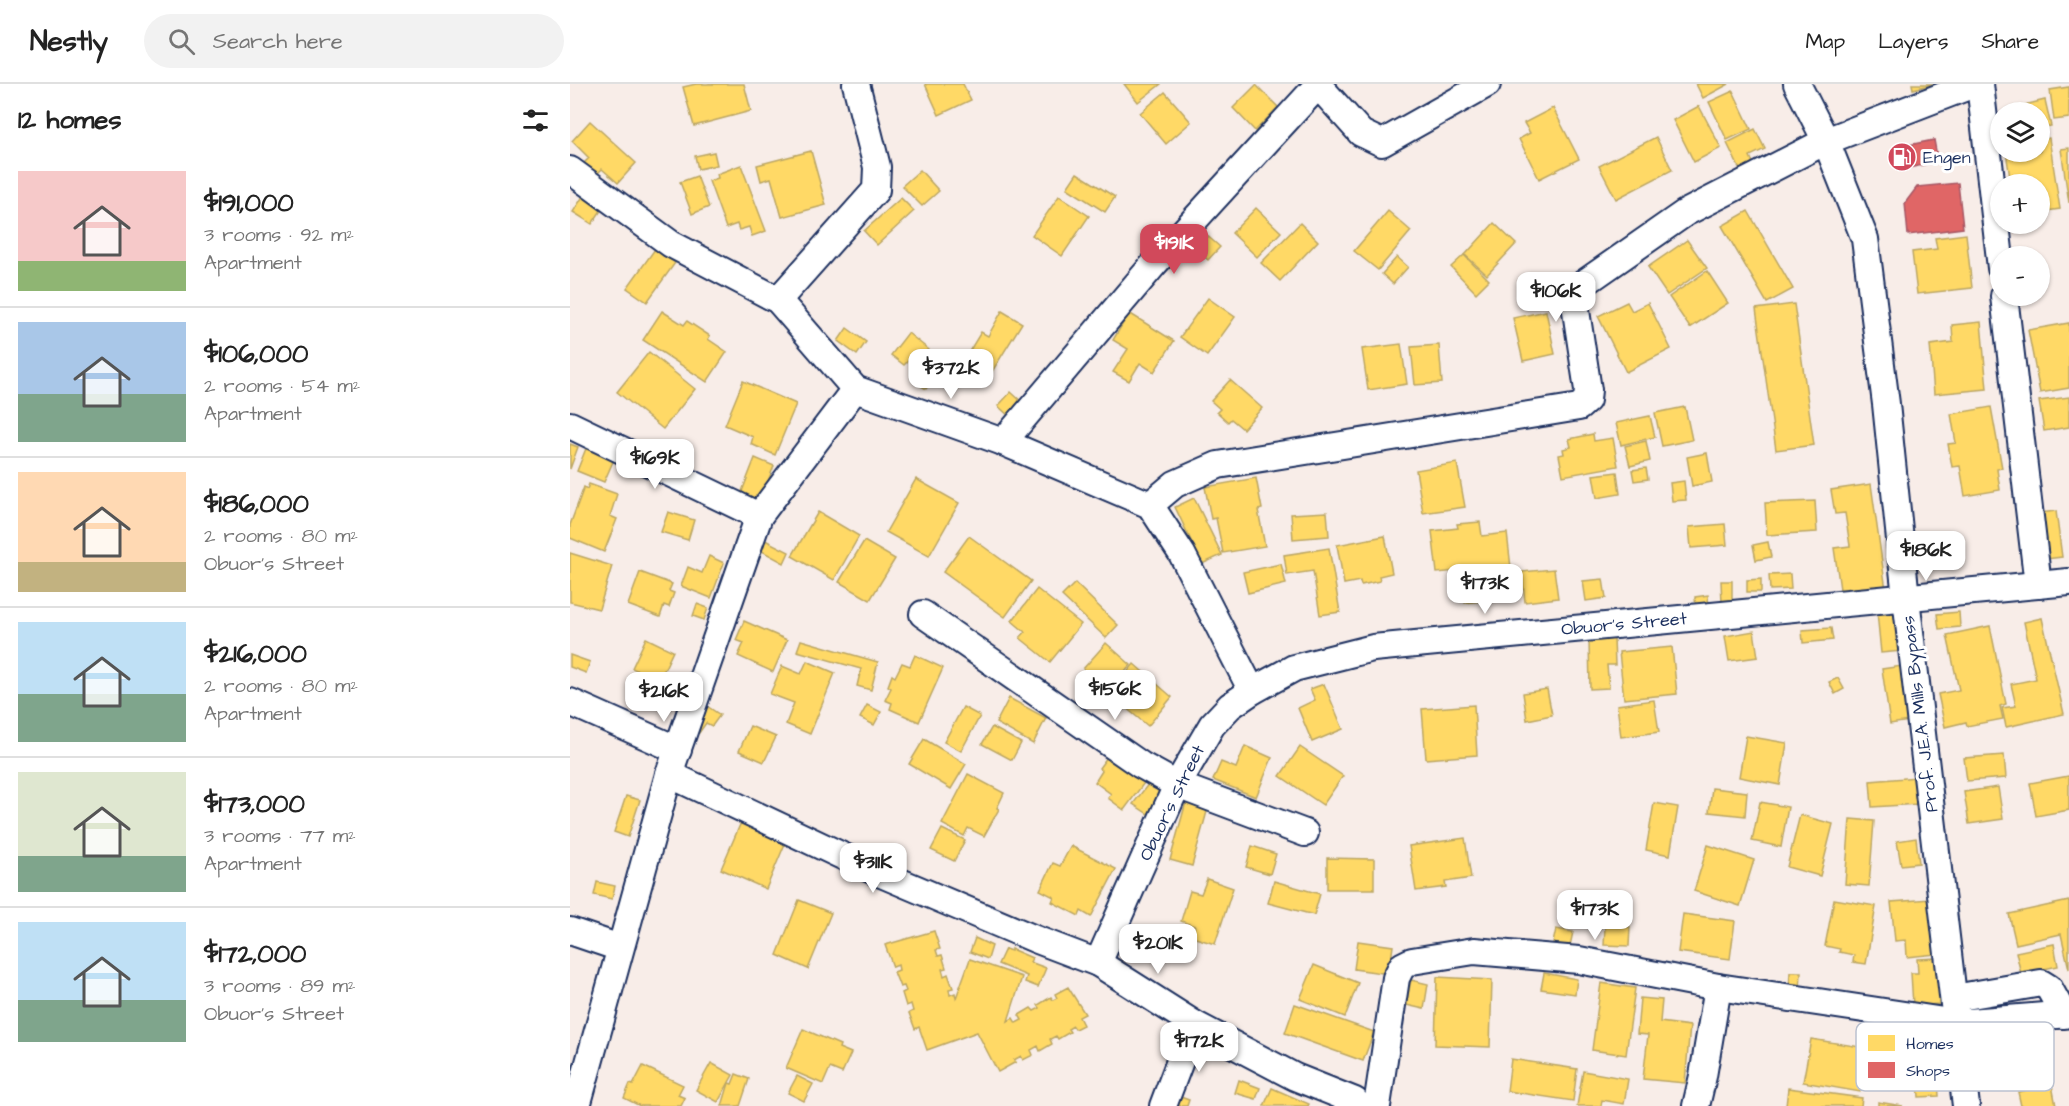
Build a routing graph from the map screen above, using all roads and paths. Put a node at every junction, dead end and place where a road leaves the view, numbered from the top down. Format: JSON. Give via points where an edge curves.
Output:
{"nodes":[{"id":1,"x":856,"y":84,"type":"edge"},
{"id":2,"x":1318,"y":84,"type":"edge"},
{"id":3,"x":1487,"y":84,"type":"edge"},
{"id":4,"x":1797,"y":84,"type":"edge"},
{"id":5,"x":1974,"y":84,"type":"edge"},
{"id":6,"x":1980,"y":84,"type":"edge"},
{"id":7,"x":1826,"y":141,"type":"junction"},
{"id":8,"x":570,"y":170,"type":"edge"},
{"id":9,"x":1998,"y":246,"type":"edge"},
{"id":10,"x":778,"y":300,"type":"junction"},
{"id":11,"x":2005,"y":306,"type":"edge"},
{"id":12,"x":855,"y":389,"type":"junction"},
{"id":13,"x":570,"y":425,"type":"edge"},
{"id":14,"x":1003,"y":442,"type":"junction"},
{"id":15,"x":1150,"y":505,"type":"junction"},
{"id":16,"x":759,"y":516,"type":"junction"},
{"id":17,"x":2069,"y":582,"type":"edge"},
{"id":18,"x":2038,"y":585,"type":"junction"},
{"id":19,"x":1906,"y":598,"type":"junction"},
{"id":20,"x":923,"y":614,"type":"dead end"},
{"id":21,"x":1252,"y":691,"type":"junction"},
{"id":22,"x":570,"y":702,"type":"edge"},
{"id":23,"x":678,"y":750,"type":"junction"},
{"id":24,"x":669,"y":774,"type":"junction"},
{"id":25,"x":1177,"y":785,"type":"junction"},
{"id":26,"x":1305,"y":833,"type":"dead end"},
{"id":27,"x":570,"y":931,"type":"edge"},
{"id":28,"x":620,"y":948,"type":"junction"},
{"id":29,"x":1098,"y":963,"type":"junction"},
{"id":30,"x":1718,"y":987,"type":"junction"},
{"id":31,"x":1956,"y":1010,"type":"junction"},
{"id":32,"x":2066,"y":1014,"type":"edge"},
{"id":33,"x":1957,"y":1022,"type":"edge"},
{"id":34,"x":1194,"y":1024,"type":"junction"},
{"id":35,"x":1964,"y":1091,"type":"edge"},
{"id":36,"x":577,"y":1106,"type":"edge"},
{"id":37,"x":1163,"y":1106,"type":"edge"},
{"id":38,"x":1358,"y":1106,"type":"edge"},
{"id":39,"x":1377,"y":1106,"type":"edge"},
{"id":40,"x":1696,"y":1106,"type":"edge"},
{"id":41,"x":1966,"y":1106,"type":"edge"}],
"edges":[{"from":1,"to":10,"type":"street","via":[[877,167],[876,190]]},
{"from":2,"to":3,"type":"street","via":[[1361,133],[1382,143]]},
{"from":2,"to":14,"type":"street","via":[[1154,264]]},
{"from":4,"to":7,"type":"street","name":"Prof. J.E.A. Mills Bypass"},
{"from":5,"to":7,"type":"street"},
{"from":6,"to":9,"type":"street"},
{"from":7,"to":15,"type":"street","via":[[1684,213],[1573,291],[1588,390],[1587,400],[1579,407],[1218,465],[1176,483]]},
{"from":7,"to":19,"type":"street","name":"Prof. J.E.A. Mills Bypass","via":[[1865,238]]},
{"from":8,"to":10,"type":"street","via":[[671,244]]},
{"from":10,"to":12,"type":"street"},
{"from":11,"to":18,"type":"street"},
{"from":12,"to":14,"type":"street"},
{"from":12,"to":16,"type":"street"},
{"from":13,"to":16,"type":"street"},
{"from":14,"to":15,"type":"street"},
{"from":15,"to":21,"type":"street","via":[[1182,554]]},
{"from":16,"to":23,"type":"street"},
{"from":17,"to":18,"type":"street","name":"Obuor’s Street"},
{"from":18,"to":19,"type":"street","name":"Obuor’s Street"},
{"from":19,"to":21,"type":"street","name":"Obuor’s Street","via":[[1373,648],[1294,668]]},
{"from":19,"to":31,"type":"street","name":"Prof. J.E.A. Mills Bypass"},
{"from":20,"to":25,"type":"street","via":[[1141,765]]},
{"from":21,"to":25,"type":"street","name":"Obuor’s Street","via":[[1212,725]]},
{"from":22,"to":23,"type":"street"},
{"from":23,"to":24,"type":"street"},
{"from":24,"to":28,"type":"street"},
{"from":24,"to":29,"type":"street","via":[[872,870]]},
{"from":25,"to":26,"type":"street"},
{"from":25,"to":29,"type":"street","name":"Obuor’s Street"},
{"from":27,"to":28,"type":"street"},
{"from":28,"to":36,"type":"street"},
{"from":29,"to":34,"type":"street"},
{"from":30,"to":31,"type":"street"},
{"from":30,"to":39,"type":"street","via":[[1579,960],[1474,951],[1412,961],[1402,966],[1396,978]]},
{"from":30,"to":40,"type":"street"},
{"from":31,"to":32,"type":"street"},
{"from":31,"to":32,"type":"street","via":[[2041,983],[2049,988]]},
{"from":31,"to":33,"type":"street","name":"Prof. J.E.A. Mills Bypass"},
{"from":34,"to":37,"type":"street"},
{"from":34,"to":38,"type":"street","via":[[1295,1077],[1355,1101]]},
{"from":35,"to":41,"type":"street","name":"Prof. J.E.A. Mills Bypass"}]}
